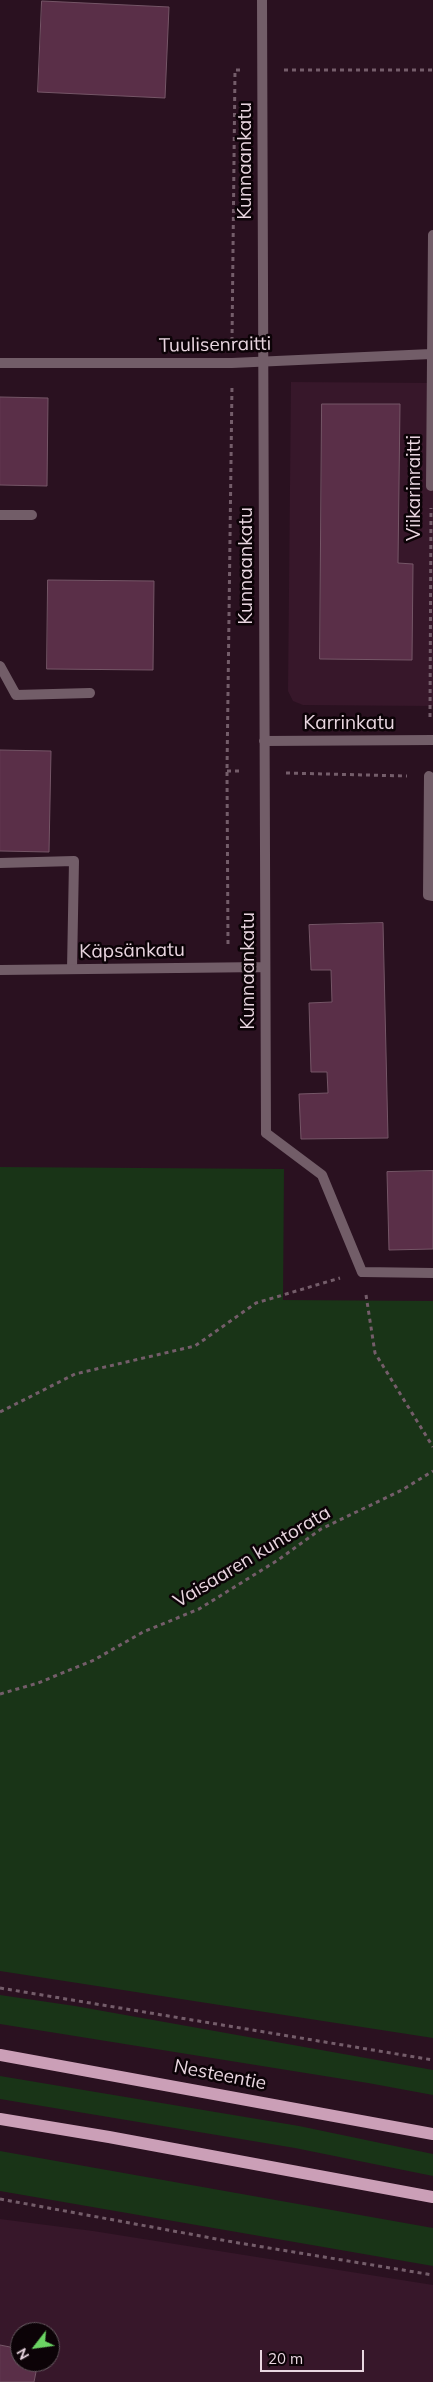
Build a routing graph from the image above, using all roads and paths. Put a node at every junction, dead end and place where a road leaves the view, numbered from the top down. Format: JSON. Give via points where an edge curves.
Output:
{"nodes":[{"id":1,"x":262,"y":0,"type":"edge"},
{"id":2,"x":262,"y":70,"type":"junction"},
{"id":3,"x":433,"y":70,"type":"edge"},
{"id":4,"x":433,"y":235,"type":"edge"},
{"id":5,"x":431,"y":354,"type":"junction"},
{"id":6,"x":263,"y":362,"type":"junction"},
{"id":7,"x":0,"y":363,"type":"edge"},
{"id":8,"x":232,"y":363,"type":"junction"},
{"id":9,"x":431,"y":486,"type":"joint"},
{"id":10,"x":32,"y":515,"type":"dead end"},
{"id":11,"x":0,"y":516,"type":"edge"},
{"id":12,"x":0,"y":666,"type":"edge"},
{"id":13,"x":90,"y":693,"type":"dead end"},
{"id":14,"x":264,"y":740,"type":"junction"},
{"id":15,"x":431,"y":740,"type":"edge"},
{"id":16,"x":227,"y":771,"type":"junction"},
{"id":17,"x":264,"y":772,"type":"junction"},
{"id":18,"x":429,"y":776,"type":"joint"},
{"id":19,"x":0,"y":863,"type":"edge"},
{"id":20,"x":433,"y":896,"type":"edge"},
{"id":21,"x":228,"y":967,"type":"junction"},
{"id":22,"x":265,"y":967,"type":"junction"},
{"id":23,"x":72,"y":969,"type":"junction"},
{"id":24,"x":0,"y":970,"type":"edge"},
{"id":25,"x":362,"y":1272,"type":"junction"},
{"id":26,"x":433,"y":1273,"type":"edge"},
{"id":27,"x":0,"y":1412,"type":"edge"},
{"id":28,"x":433,"y":1447,"type":"edge"},
{"id":29,"x":433,"y":1471,"type":"edge"},
{"id":30,"x":0,"y":1694,"type":"edge"},
{"id":31,"x":0,"y":1988,"type":"edge"},
{"id":32,"x":0,"y":2055,"type":"edge"},
{"id":33,"x":433,"y":2060,"type":"edge"},
{"id":34,"x":0,"y":2119,"type":"edge"},
{"id":35,"x":433,"y":2134,"type":"edge"},
{"id":36,"x":433,"y":2197,"type":"edge"},
{"id":37,"x":0,"y":2199,"type":"edge"},
{"id":38,"x":433,"y":2274,"type":"edge"}],
"edges":[{"from":1,"to":2,"type":"street","name":"Kunnaankatu"},
{"from":2,"to":3,"type":"path"},
{"from":2,"to":6,"type":"street","name":"Kunnaankatu"},
{"from":2,"to":8,"type":"path","via":[[235,70]]},
{"from":4,"to":5,"type":"street","name":"Viikarinraitti"},
{"from":5,"to":6,"type":"street","name":"Tuulisenraitti"},
{"from":5,"to":9,"type":"street","name":"Viikarinraitti"},
{"from":6,"to":8,"type":"street","name":"Tuulisenraitti"},
{"from":6,"to":14,"type":"street","name":"Kunnaankatu"},
{"from":7,"to":8,"type":"street","name":"Tuulisenraitti"},
{"from":8,"to":16,"type":"path"},
{"from":9,"to":15,"type":"path","name":"Viikarinraitti"},
{"from":10,"to":11,"type":"street"},
{"from":12,"to":13,"type":"street","via":[[16,695]]},
{"from":14,"to":15,"type":"street","name":"Karrinkatu"},
{"from":14,"to":17,"type":"street","name":"Kunnaankatu"},
{"from":16,"to":17,"type":"path"},
{"from":16,"to":21,"type":"path"},
{"from":17,"to":18,"type":"path"},
{"from":17,"to":22,"type":"street","name":"Kunnaankatu"},
{"from":18,"to":20,"type":"street","via":[[428,896]]},
{"from":19,"to":23,"type":"street","via":[[74,861]]},
{"from":21,"to":22,"type":"street","name":"Käpsänkatu"},
{"from":21,"to":23,"type":"street","name":"Käpsänkatu"},
{"from":22,"to":25,"type":"street","name":"Kunnaankatu","via":[[266,1133],[322,1176]]},
{"from":23,"to":24,"type":"street","name":"Käpsänkatu"},
{"from":25,"to":26,"type":"street"},
{"from":25,"to":27,"type":"path","via":[[256,1303],[195,1346],[75,1374]]},
{"from":25,"to":28,"type":"path","via":[[375,1353]]},
{"from":29,"to":30,"type":"path","name":"Vaisaaren kuntorata","via":[[322,1529],[199,1609],[143,1632],[94,1660],[38,1683]]},
{"from":31,"to":33,"type":"path"},
{"from":32,"to":35,"type":"main road","name":"Nesteentie"},
{"from":34,"to":36,"type":"main road"},
{"from":37,"to":38,"type":"path","via":[[233,2242]]}]}
